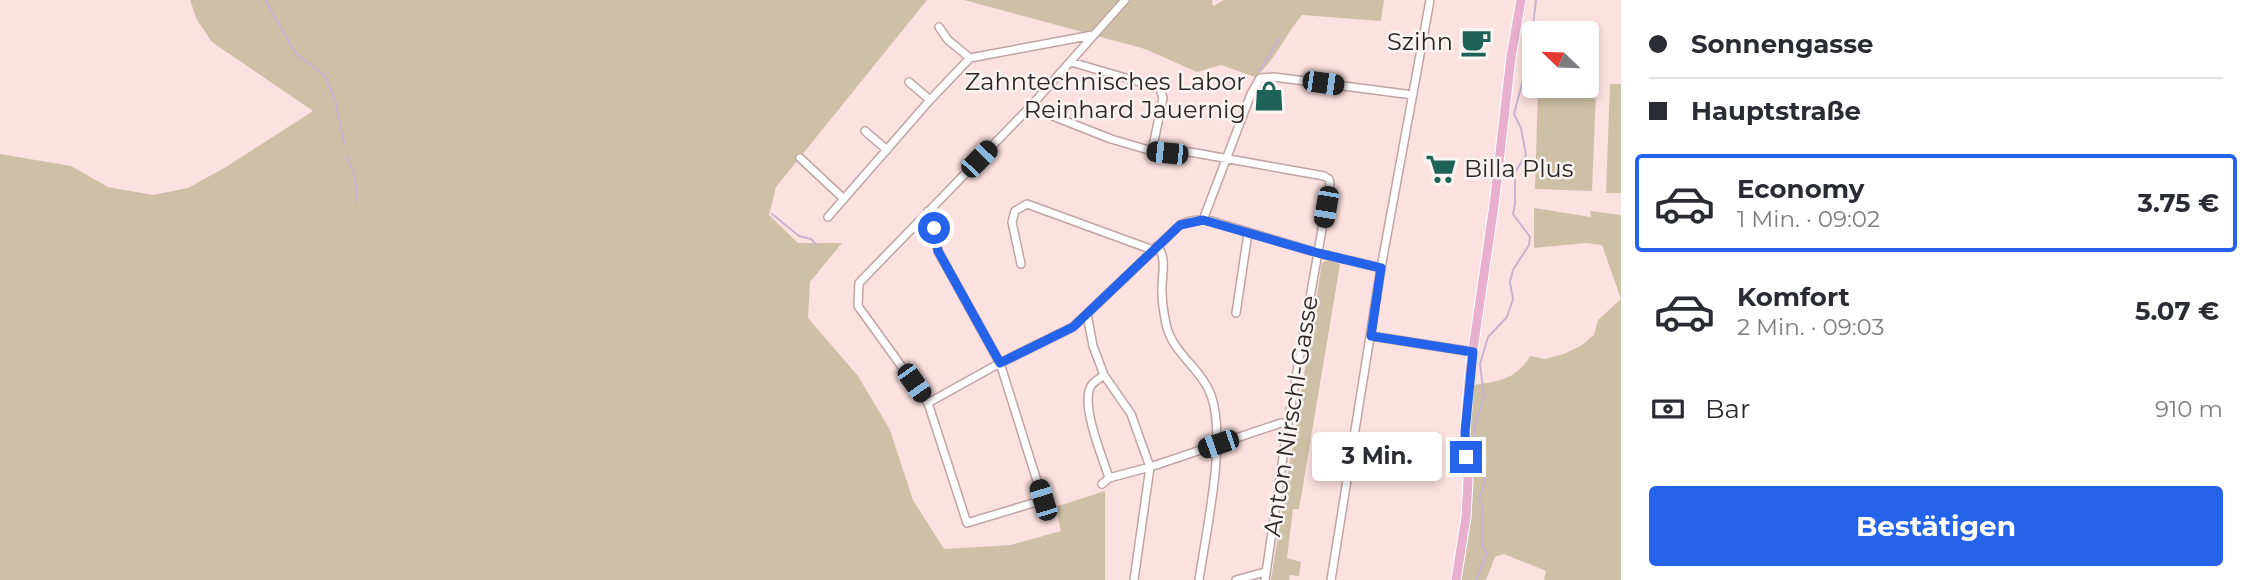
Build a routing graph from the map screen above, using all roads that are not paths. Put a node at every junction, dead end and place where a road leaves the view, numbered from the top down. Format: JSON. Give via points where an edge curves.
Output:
{"nodes":[{"id":1,"x":1125,"y":0,"type":"edge"},
{"id":2,"x":1430,"y":0,"type":"edge"},
{"id":3,"x":1521,"y":0,"type":"edge"},
{"id":4,"x":939,"y":27,"type":"dead end"},
{"id":5,"x":1094,"y":35,"type":"junction"},
{"id":6,"x":970,"y":58,"type":"junction"},
{"id":7,"x":1071,"y":62,"type":"junction"},
{"id":8,"x":909,"y":82,"type":"dead end"},
{"id":9,"x":1413,"y":95,"type":"junction"},
{"id":10,"x":930,"y":100,"type":"junction"},
{"id":11,"x":1030,"y":107,"type":"junction"},
{"id":12,"x":865,"y":131,"type":"dead end"},
{"id":13,"x":887,"y":150,"type":"junction"},
{"id":14,"x":1152,"y":151,"type":"junction"},
{"id":15,"x":800,"y":158,"type":"dead end"},
{"id":16,"x":1228,"y":158,"type":"junction"},
{"id":17,"x":844,"y":199,"type":"junction"},
{"id":18,"x":928,"y":211,"type":"junction"},
{"id":19,"x":828,"y":216,"type":"dead end"},
{"id":20,"x":1203,"y":220,"type":"junction"},
{"id":21,"x":1248,"y":233,"type":"junction"},
{"id":22,"x":1155,"y":248,"type":"junction"},
{"id":23,"x":1318,"y":253,"type":"junction"},
{"id":24,"x":1021,"y":264,"type":"dead end"},
{"id":25,"x":1381,"y":268,"type":"junction"},
{"id":26,"x":1236,"y":313,"type":"dead end"},
{"id":27,"x":1087,"y":314,"type":"junction"},
{"id":28,"x":1371,"y":336,"type":"junction"},
{"id":29,"x":1473,"y":352,"type":"junction"},
{"id":30,"x":1000,"y":363,"type":"junction"},
{"id":31,"x":1104,"y":375,"type":"junction"},
{"id":32,"x":928,"y":403,"type":"junction"},
{"id":33,"x":1288,"y":423,"type":"junction"},
{"id":34,"x":1218,"y":444,"type":"junction"},
{"id":35,"x":1150,"y":467,"type":"junction"},
{"id":36,"x":1109,"y":478,"type":"junction"},
{"id":37,"x":1102,"y":484,"type":"dead end"},
{"id":38,"x":1265,"y":576,"type":"edge"},
{"id":39,"x":1134,"y":580,"type":"edge"},
{"id":40,"x":1199,"y":580,"type":"edge"},
{"id":41,"x":1236,"y":580,"type":"edge"},
{"id":42,"x":1331,"y":580,"type":"edge"},
{"id":43,"x":1456,"y":580,"type":"edge"}],
"edges":[{"from":1,"to":5,"type":"street"},
{"from":2,"to":9,"type":"street"},
{"from":3,"to":29,"type":"main road"},
{"from":4,"to":6,"type":"street"},
{"from":5,"to":6,"type":"street"},
{"from":5,"to":7,"type":"street"},
{"from":6,"to":10,"type":"street"},
{"from":7,"to":11,"type":"street"},
{"from":7,"to":14,"type":"street","via":[[1160,88],[1163,98]]},
{"from":8,"to":10,"type":"street"},
{"from":9,"to":16,"type":"street","via":[[1264,76],[1256,82]]},
{"from":9,"to":25,"type":"street"},
{"from":10,"to":13,"type":"street"},
{"from":11,"to":14,"type":"street"},
{"from":11,"to":18,"type":"street"},
{"from":12,"to":13,"type":"street"},
{"from":13,"to":17,"type":"street"},
{"from":14,"to":16,"type":"street"},
{"from":15,"to":17,"type":"street"},
{"from":16,"to":20,"type":"street"},
{"from":16,"to":23,"type":"street","name":"Anton Nirschl-Gasse","via":[[1329,179]]},
{"from":17,"to":19,"type":"street"},
{"from":18,"to":30,"type":"street","via":[[938,251]]},
{"from":18,"to":32,"type":"street","via":[[859,283],[859,306]]},
{"from":20,"to":21,"type":"street"},
{"from":20,"to":22,"type":"street","via":[[1180,225]]},
{"from":21,"to":23,"type":"street"},
{"from":21,"to":26,"type":"street"},
{"from":22,"to":24,"type":"street","via":[[1027,204],[1015,211],[1012,222]]},
{"from":22,"to":27,"type":"street"},
{"from":22,"to":34,"type":"street","via":[[1163,258],[1166,325],[1206,384]]},
{"from":23,"to":25,"type":"street"},
{"from":23,"to":33,"type":"street","name":"Anton Nirschl-Gasse"},
{"from":25,"to":28,"type":"street"},
{"from":27,"to":30,"type":"street","via":[[1073,327]]},
{"from":27,"to":31,"type":"street"},
{"from":28,"to":29,"type":"street"},
{"from":28,"to":42,"type":"street"},
{"from":29,"to":43,"type":"main road","via":[[1465,432],[1466,517]]},
{"from":30,"to":32,"type":"street"},
{"from":30,"to":32,"type":"street","via":[[1043,500],[967,523]]},
{"from":31,"to":35,"type":"street","via":[[1131,414]]},
{"from":31,"to":36,"type":"street","via":[[1091,386],[1088,402]]},
{"from":33,"to":34,"type":"street"},
{"from":33,"to":38,"type":"street","name":"Anton Nirschl-Gasse"},
{"from":34,"to":35,"type":"street"},
{"from":34,"to":40,"type":"street"},
{"from":35,"to":36,"type":"street"},
{"from":35,"to":39,"type":"street"},
{"from":36,"to":37,"type":"street"},
{"from":38,"to":41,"type":"street"}]}
